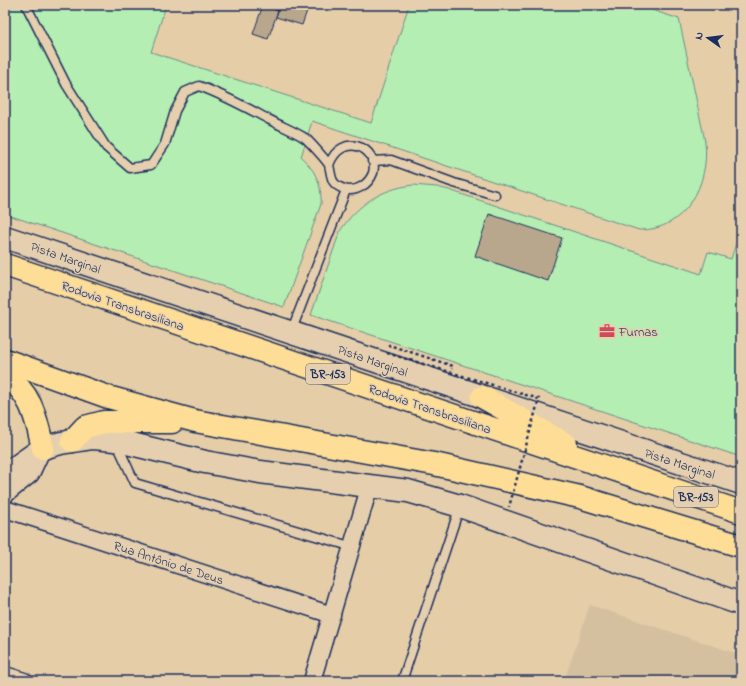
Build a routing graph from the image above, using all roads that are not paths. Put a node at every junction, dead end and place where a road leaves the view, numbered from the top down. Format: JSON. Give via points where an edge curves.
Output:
{"nodes":[{"id":1,"x":26,"y":5,"type":"edge"},
{"id":2,"x":372,"y":161,"type":"junction"},
{"id":3,"x":329,"y":165,"type":"junction"},
{"id":4,"x":346,"y":190,"type":"junction"},
{"id":5,"x":495,"y":195,"type":"dead end"},
{"id":6,"x":5,"y":237,"type":"edge"},
{"id":7,"x":5,"y":265,"type":"edge"},
{"id":8,"x":290,"y":333,"type":"junction"},
{"id":9,"x":5,"y":360,"type":"edge"},
{"id":10,"x":5,"y":375,"type":"edge"},
{"id":11,"x":482,"y":396,"type":"junction"},
{"id":12,"x":195,"y":421,"type":"junction"},
{"id":13,"x":115,"y":440,"type":"junction"},
{"id":14,"x":72,"y":441,"type":"junction"},
{"id":15,"x":43,"y":448,"type":"junction"},
{"id":16,"x":5,"y":470,"type":"edge"},
{"id":17,"x":652,"y":482,"type":"junction"},
{"id":18,"x":741,"y":483,"type":"edge"},
{"id":19,"x":370,"y":485,"type":"junction"},
{"id":20,"x":5,"y":495,"type":"edge"},
{"id":21,"x":460,"y":506,"type":"junction"},
{"id":22,"x":5,"y":509,"type":"edge"},
{"id":23,"x":741,"y":512,"type":"edge"},
{"id":24,"x":741,"y":546,"type":"edge"},
{"id":25,"x":353,"y":547,"type":"junction"},
{"id":26,"x":741,"y":604,"type":"edge"},
{"id":27,"x":332,"y":615,"type":"junction"},
{"id":28,"x":5,"y":675,"type":"edge"},
{"id":29,"x":24,"y":681,"type":"edge"},
{"id":30,"x":312,"y":681,"type":"edge"},
{"id":31,"x":402,"y":681,"type":"edge"}],
"edges":[{"from":1,"to":3,"type":"lane","via":[[66,84],[106,147],[130,168],[151,165],[165,144],[175,110],[185,92],[199,86],[220,94],[306,139]]},
{"from":2,"to":3,"type":"lane","via":[[365,150],[350,145],[336,151]]},
{"from":2,"to":4,"type":"lane","via":[[370,180],[356,189]]},
{"from":2,"to":5,"type":"lane","via":[[391,160]]},
{"from":3,"to":4,"type":"lane","via":[[332,179]]},
{"from":4,"to":8,"type":"lane"},
{"from":6,"to":8,"type":"main road","name":"Pista Marginal"},
{"from":7,"to":17,"type":"highway","name":"Rodovia Transbrasiliana","number":"BR-153"},
{"from":8,"to":11,"type":"main road","name":"Pista Marginal"},
{"from":9,"to":12,"type":"highway","number":"BR-153","via":[[108,397]]},
{"from":10,"to":15,"type":"highway","via":[[23,390],[32,408]]},
{"from":11,"to":17,"type":"highway","via":[[570,446]]},
{"from":11,"to":18,"type":"main road","name":"Pista Marginal"},
{"from":12,"to":14,"type":"highway","via":[[104,422],[85,427]]},
{"from":12,"to":24,"type":"highway","number":"BR-153","via":[[434,464],[580,497]]},
{"from":13,"to":14,"type":"main road","via":[[93,438]]},
{"from":13,"to":19,"type":"main road","via":[[219,464],[287,476]]},
{"from":13,"to":25,"type":"lane","via":[[135,483]]},
{"from":14,"to":15,"type":"main road"},
{"from":15,"to":16,"type":"main road","via":[[13,469]]},
{"from":15,"to":20,"type":"street","via":[[31,474]]},
{"from":17,"to":23,"type":"highway","name":"Rodovia Transbrasiliana","number":"BR-153"},
{"from":19,"to":21,"type":"main road","via":[[408,491]]},
{"from":19,"to":25,"type":"street"},
{"from":21,"to":26,"type":"main road"},
{"from":21,"to":31,"type":"lane"},
{"from":22,"to":27,"type":"street","name":"Rua Antônio de Deus"},
{"from":25,"to":27,"type":"street"},
{"from":27,"to":30,"type":"street"},
{"from":28,"to":29,"type":"street"}]}
